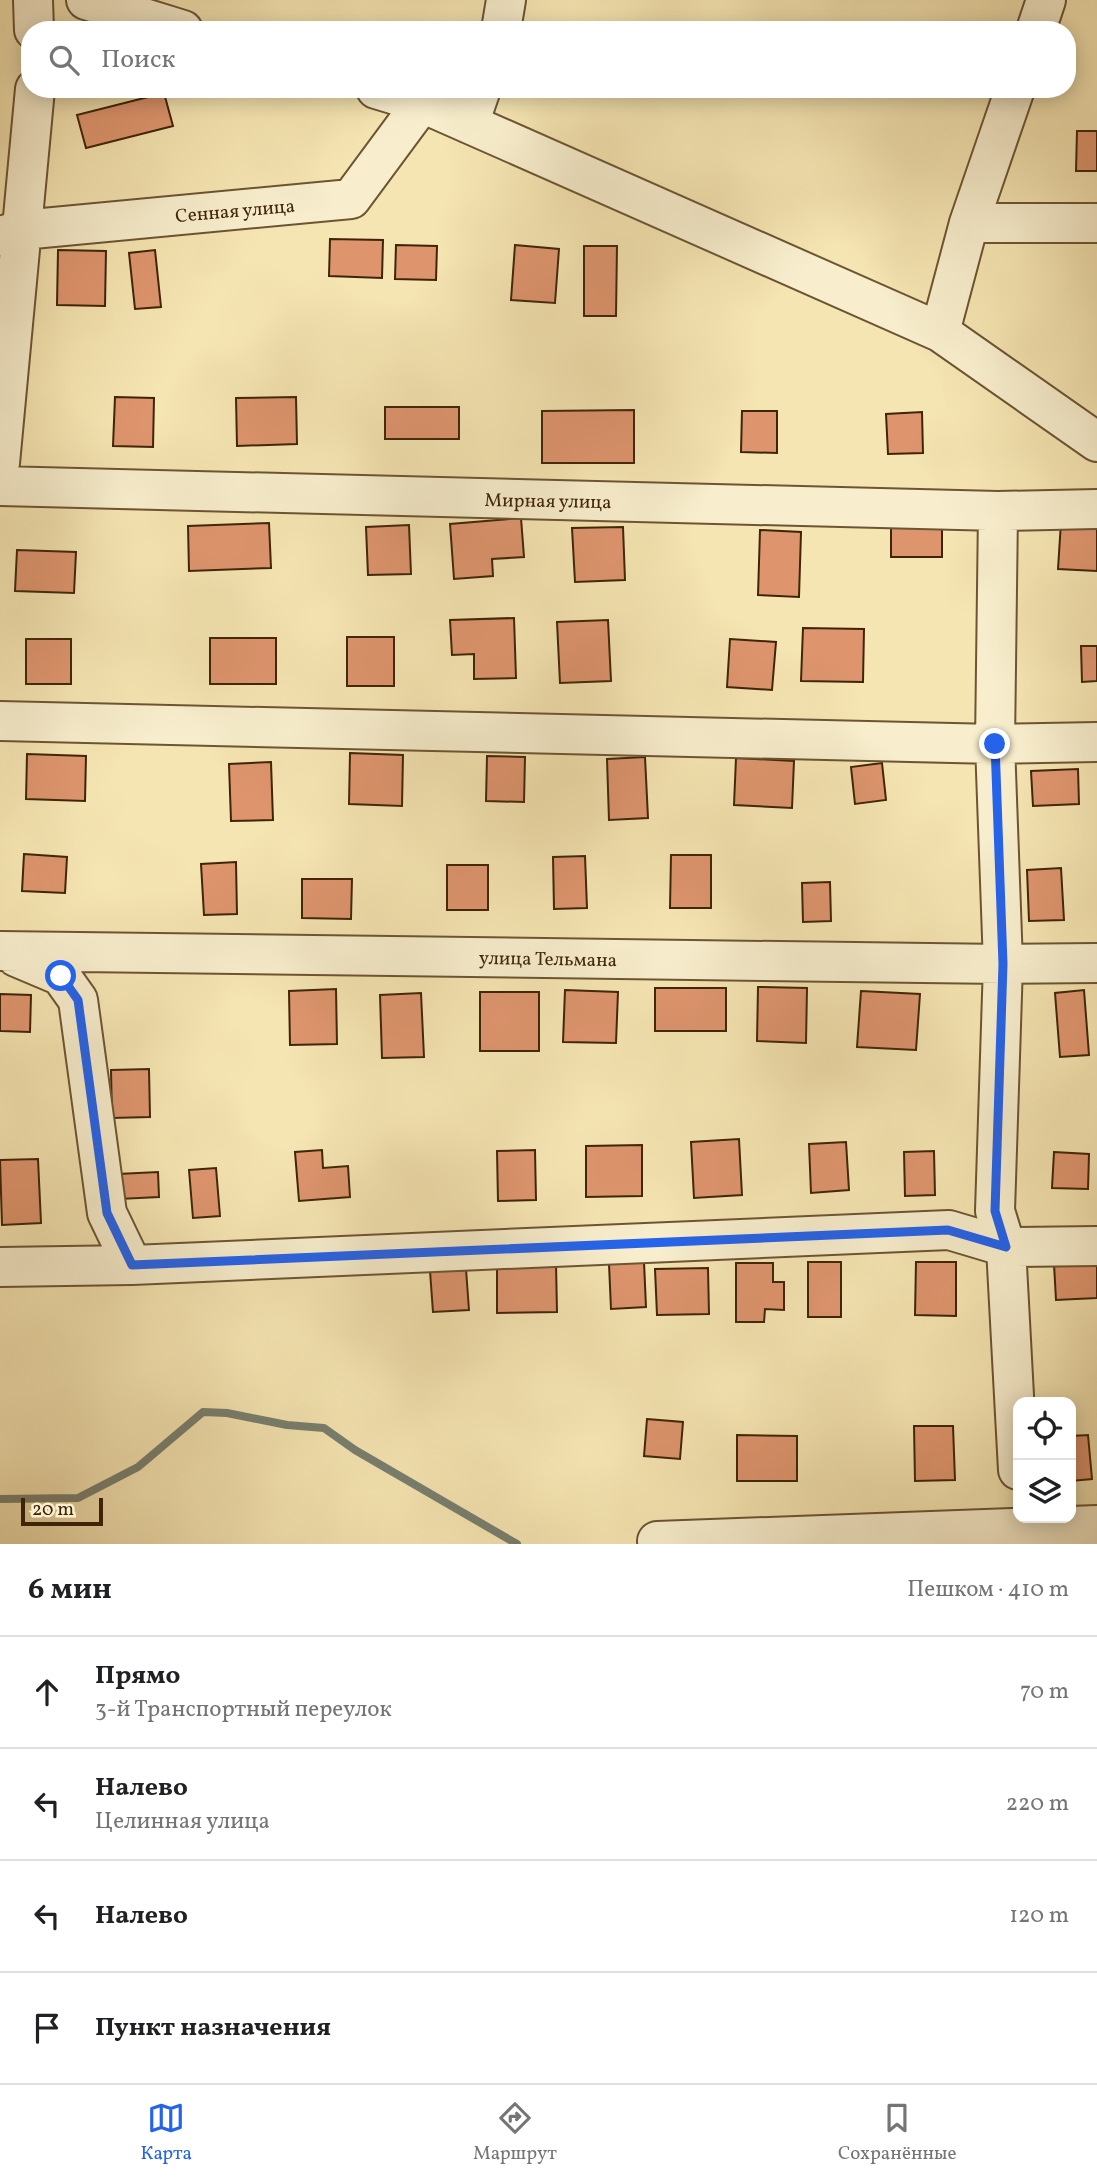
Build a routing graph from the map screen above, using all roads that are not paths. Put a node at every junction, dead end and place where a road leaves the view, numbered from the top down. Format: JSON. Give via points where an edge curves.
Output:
{"nodes":[{"id":1,"x":33,"y":0,"type":"edge"},
{"id":2,"x":86,"y":0,"type":"edge"},
{"id":3,"x":506,"y":0,"type":"edge"},
{"id":4,"x":1046,"y":0,"type":"edge"},
{"id":5,"x":34,"y":21,"type":"edge"},
{"id":6,"x":154,"y":21,"type":"edge"},
{"id":7,"x":502,"y":21,"type":"edge"},
{"id":8,"x":1039,"y":21,"type":"edge"},
{"id":9,"x":34,"y":98,"type":"edge"},
{"id":10,"x":406,"y":98,"type":"edge"},
{"id":11,"x":1012,"y":98,"type":"edge"},
{"id":12,"x":422,"y":103,"type":"junction"},
{"id":13,"x":475,"y":107,"type":"edge"},
{"id":14,"x":969,"y":223,"type":"junction"},
{"id":15,"x":1097,"y":223,"type":"edge"},
{"id":16,"x":11,"y":233,"type":"edge"},
{"id":17,"x":940,"y":332,"type":"junction"},
{"id":18,"x":1097,"y":442,"type":"edge"},
{"id":19,"x":0,"y":463,"type":"edge"},
{"id":20,"x":0,"y":486,"type":"edge"},
{"id":21,"x":1097,"y":509,"type":"edge"},
{"id":22,"x":998,"y":511,"type":"junction"},
{"id":23,"x":0,"y":721,"type":"edge"},
{"id":24,"x":1097,"y":742,"type":"edge"},
{"id":25,"x":995,"y":744,"type":"junction"},
{"id":26,"x":0,"y":951,"type":"edge"},
{"id":27,"x":1097,"y":963,"type":"edge"},
{"id":28,"x":1003,"y":964,"type":"junction"},
{"id":29,"x":1097,"y":1246,"type":"edge"},
{"id":30,"x":1006,"y":1247,"type":"junction"},
{"id":31,"x":132,"y":1265,"type":"junction"},
{"id":32,"x":0,"y":1267,"type":"edge"},
{"id":33,"x":1017,"y":1460,"type":"edge"},
{"id":34,"x":1013,"y":1522,"type":"edge"},
{"id":35,"x":1046,"y":1523,"type":"edge"},
{"id":36,"x":1097,"y":1525,"type":"edge"},
{"id":37,"x":657,"y":1541,"type":"dead end"}],
"edges":[{"from":1,"to":5,"type":"street"},
{"from":2,"to":6,"type":"street"},
{"from":3,"to":7,"type":"street"},
{"from":4,"to":8,"type":"street"},
{"from":9,"to":16,"type":"street"},
{"from":10,"to":12,"type":"street"},
{"from":11,"to":14,"type":"street"},
{"from":12,"to":13,"type":"street"},
{"from":12,"to":16,"type":"street","name":"Сенная улица","via":[[351,199]]},
{"from":13,"to":17,"type":"street"},
{"from":14,"to":15,"type":"street"},
{"from":14,"to":17,"type":"street"},
{"from":16,"to":19,"type":"street"},
{"from":17,"to":18,"type":"street"},
{"from":20,"to":22,"type":"street","name":"Мирная улица"},
{"from":21,"to":22,"type":"street","name":"Мирная улица"},
{"from":22,"to":25,"type":"street"},
{"from":23,"to":25,"type":"street"},
{"from":24,"to":25,"type":"street"},
{"from":25,"to":28,"type":"street"},
{"from":26,"to":28,"type":"street","name":"улица Тельмана"},
{"from":26,"to":31,"type":"street","via":[[61,976],[78,1000],[107,1213]]},
{"from":27,"to":28,"type":"street","name":"улица Тельмана"},
{"from":28,"to":30,"type":"street","via":[[995,1211]]},
{"from":29,"to":30,"type":"street"},
{"from":30,"to":31,"type":"street","via":[[948,1230]]},
{"from":30,"to":33,"type":"street"},
{"from":31,"to":32,"type":"street"},
{"from":34,"to":37,"type":"street"},
{"from":35,"to":36,"type":"street"}]}
